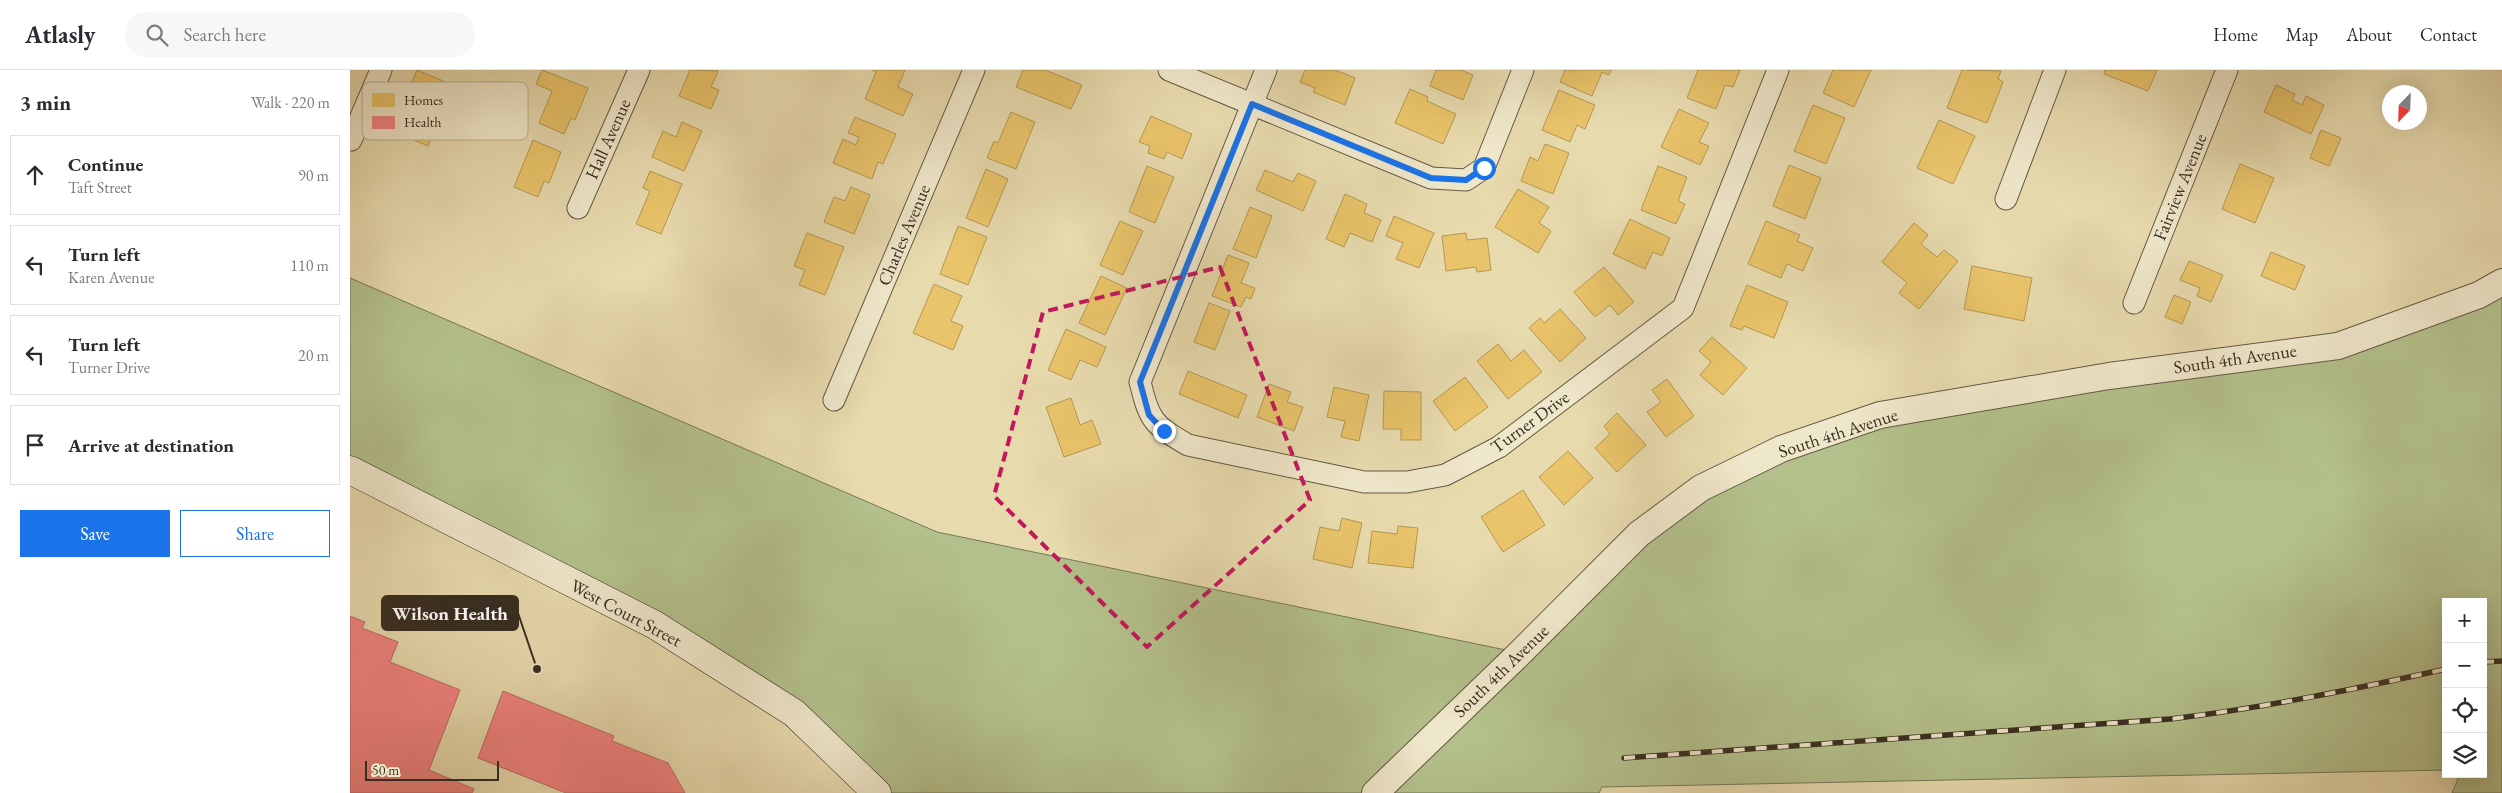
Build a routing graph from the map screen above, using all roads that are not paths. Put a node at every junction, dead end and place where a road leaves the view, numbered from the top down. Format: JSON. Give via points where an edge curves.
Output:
{"nodes":[{"id":1,"x":381,"y":70,"type":"edge"},
{"id":2,"x":639,"y":70,"type":"edge"},
{"id":3,"x":974,"y":70,"type":"edge"},
{"id":4,"x":1169,"y":70,"type":"edge"},
{"id":5,"x":1266,"y":70,"type":"edge"},
{"id":6,"x":1523,"y":70,"type":"edge"},
{"id":7,"x":1778,"y":70,"type":"edge"},
{"id":8,"x":2055,"y":70,"type":"edge"},
{"id":9,"x":2227,"y":70,"type":"edge"},
{"id":10,"x":376,"y":82,"type":"edge"},
{"id":11,"x":1252,"y":104,"type":"junction"},
{"id":12,"x":362,"y":114,"type":"edge"},
{"id":13,"x":351,"y":140,"type":"edge"},
{"id":14,"x":2006,"y":199,"type":"dead end"},
{"id":15,"x":578,"y":208,"type":"dead end"},
{"id":16,"x":2502,"y":282,"type":"edge"},
{"id":17,"x":2134,"y":303,"type":"dead end"},
{"id":18,"x":834,"y":400,"type":"dead end"},
{"id":19,"x":350,"y":470,"type":"edge"},
{"id":20,"x":878,"y":793,"type":"edge"},
{"id":21,"x":1375,"y":793,"type":"edge"}],
"edges":[{"from":1,"to":10,"type":"street"},
{"from":2,"to":15,"type":"street","name":"Hall Avenue"},
{"from":3,"to":18,"type":"street","name":"Charles Avenue"},
{"from":4,"to":11,"type":"street"},
{"from":5,"to":11,"type":"street"},
{"from":6,"to":11,"type":"street","via":[[1484,168],[1466,180],[1431,178]]},
{"from":7,"to":11,"type":"street","name":"Turner Drive","via":[[1684,308],[1499,447],[1445,475],[1407,482],[1364,482],[1188,445],[1164,431],[1149,415],[1140,382]]},
{"from":8,"to":14,"type":"street"},
{"from":9,"to":17,"type":"street","name":"Fairview Avenue"},
{"from":12,"to":13,"type":"street"},
{"from":16,"to":21,"type":"street","name":"South 4th Avenue","via":[[2479,295],[2338,346],[2109,376],[1880,415],[1781,449],[1701,488],[1639,534]]},
{"from":19,"to":20,"type":"main road","name":"West Court Street","via":[[655,625],[794,713]]}]}
